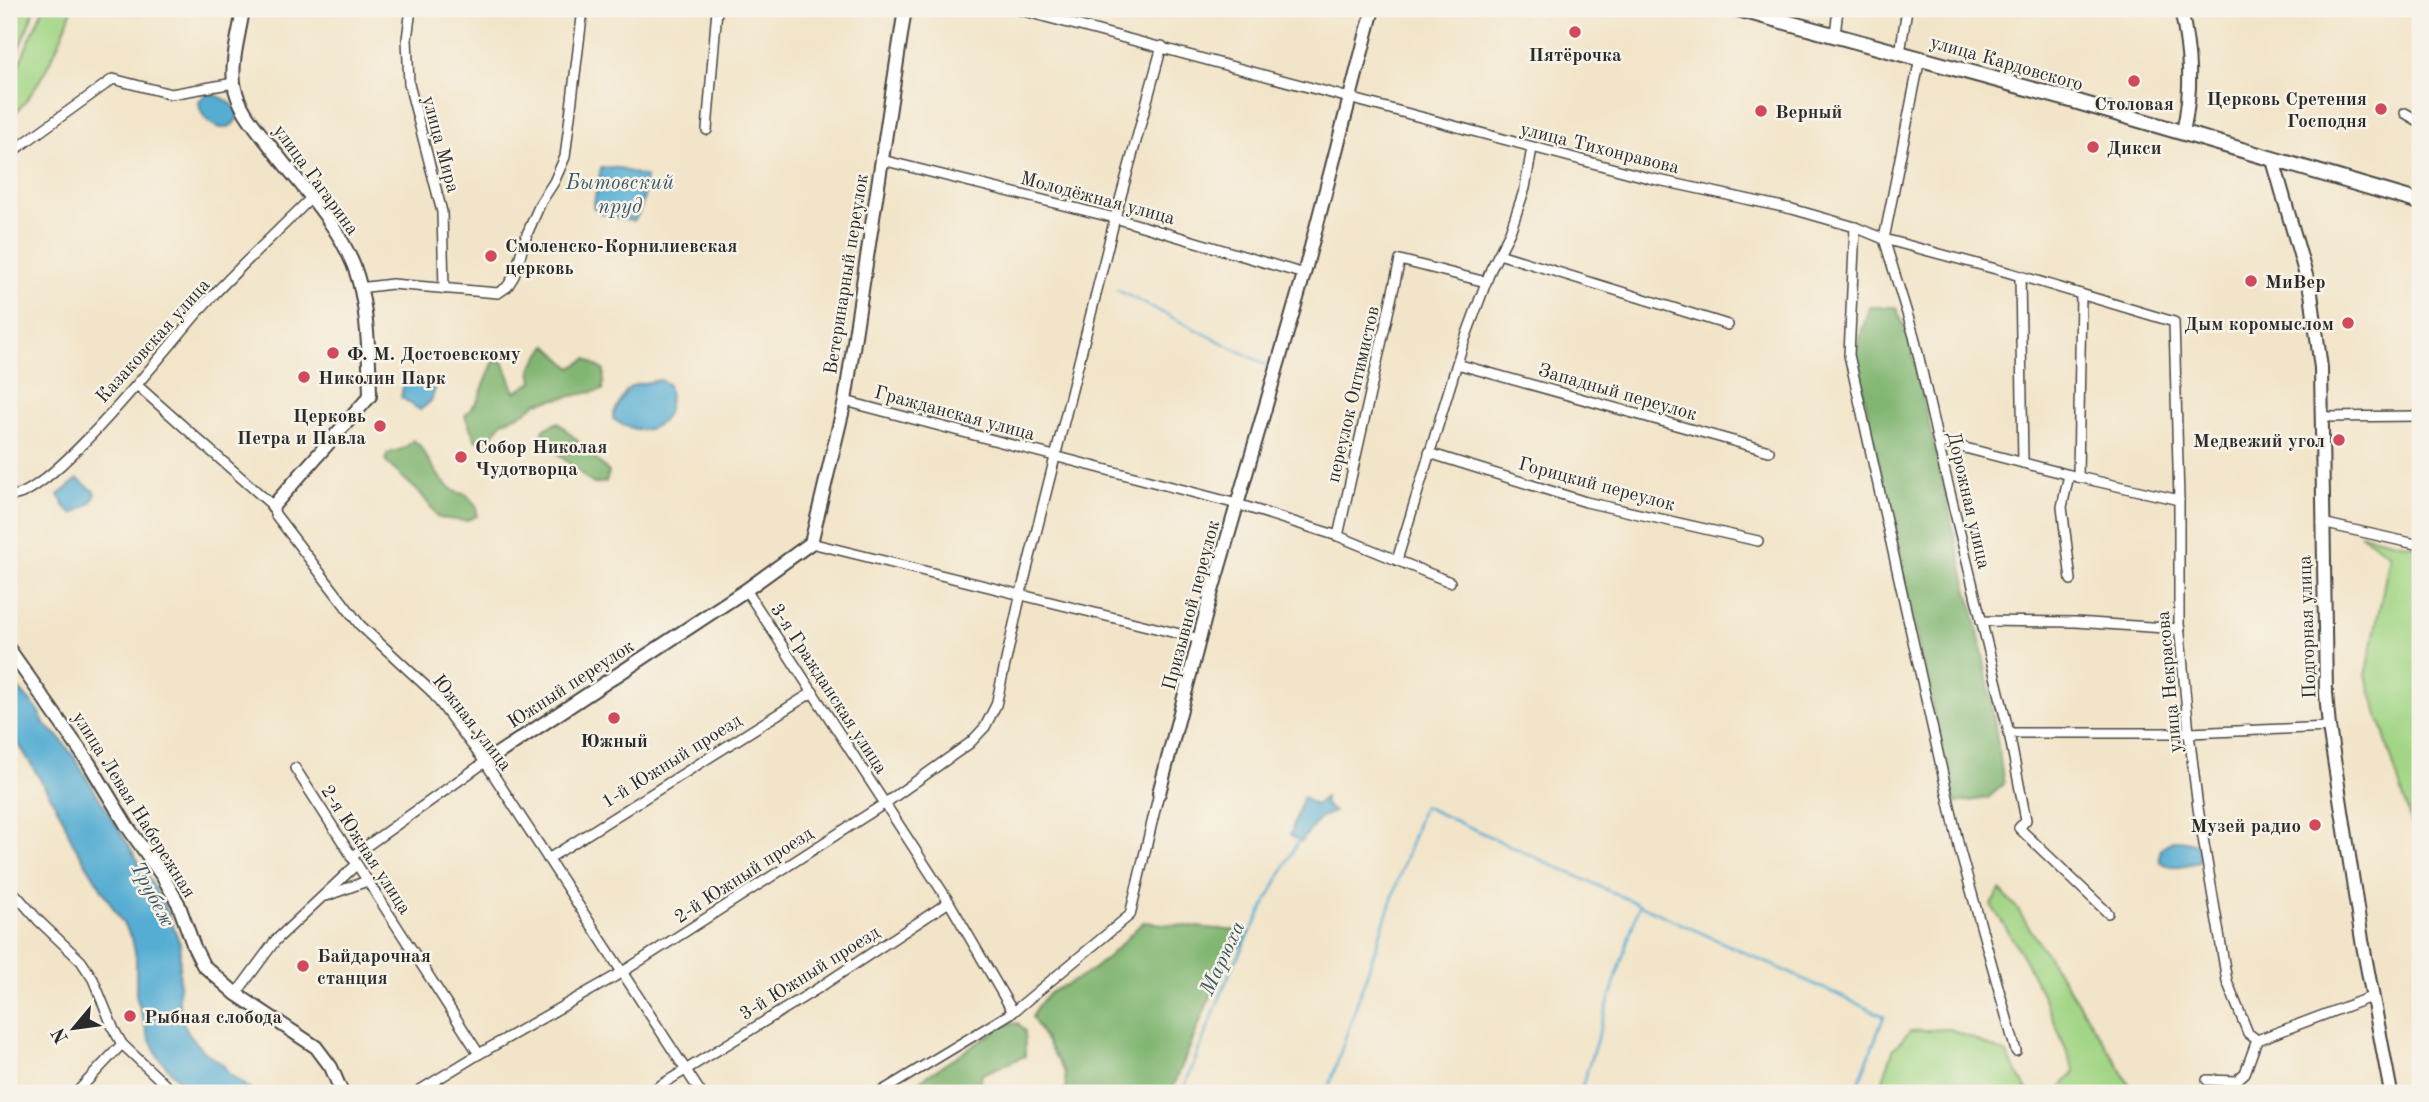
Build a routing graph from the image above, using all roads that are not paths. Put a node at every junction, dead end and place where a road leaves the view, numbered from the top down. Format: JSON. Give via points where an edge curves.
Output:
{"nodes":[{"id":1,"x":243,"y":9,"type":"edge"},
{"id":2,"x":411,"y":9,"type":"edge"},
{"id":3,"x":583,"y":9,"type":"edge"},
{"id":4,"x":717,"y":9,"type":"edge"},
{"id":5,"x":905,"y":9,"type":"edge"},
{"id":6,"x":1016,"y":9,"type":"edge"},
{"id":7,"x":1373,"y":9,"type":"edge"},
{"id":8,"x":1738,"y":9,"type":"edge"},
{"id":9,"x":1838,"y":9,"type":"edge"},
{"id":10,"x":1907,"y":9,"type":"edge"},
{"id":11,"x":2181,"y":9,"type":"edge"},
{"id":12,"x":1835,"y":35,"type":"junction"},
{"id":13,"x":1162,"y":46,"type":"junction"},
{"id":14,"x":1900,"y":53,"type":"junction"},
{"id":15,"x":1920,"y":58,"type":"junction"},
{"id":16,"x":234,"y":83,"type":"junction"},
{"id":17,"x":1350,"y":99,"type":"junction"},
{"id":18,"x":2406,"y":113,"type":"dead end"},
{"id":19,"x":2420,"y":122,"type":"edge"},
{"id":20,"x":707,"y":130,"type":"dead end"},
{"id":21,"x":2183,"y":132,"type":"junction"},
{"id":22,"x":1532,"y":148,"type":"junction"},
{"id":23,"x":9,"y":154,"type":"edge"},
{"id":24,"x":882,"y":160,"type":"junction"},
{"id":25,"x":2273,"y":160,"type":"junction"},
{"id":26,"x":312,"y":198,"type":"junction"},
{"id":27,"x":2420,"y":202,"type":"edge"},
{"id":28,"x":1115,"y":218,"type":"junction"},
{"id":29,"x":1855,"y":227,"type":"junction"},
{"id":30,"x":1884,"y":239,"type":"junction"},
{"id":31,"x":1499,"y":254,"type":"junction"},
{"id":32,"x":1304,"y":274,"type":"junction"},
{"id":33,"x":2020,"y":276,"type":"junction"},
{"id":34,"x":1486,"y":282,"type":"junction"},
{"id":35,"x":359,"y":288,"type":"junction"},
{"id":36,"x":444,"y":289,"type":"junction"},
{"id":37,"x":2081,"y":294,"type":"junction"},
{"id":38,"x":2174,"y":322,"type":"joint"},
{"id":39,"x":1728,"y":325,"type":"dead end"},
{"id":40,"x":1457,"y":364,"type":"junction"},
{"id":41,"x":138,"y":386,"type":"junction"},
{"id":42,"x":845,"y":401,"type":"junction"},
{"id":43,"x":2420,"y":416,"type":"edge"},
{"id":44,"x":2321,"y":418,"type":"junction"},
{"id":45,"x":1938,"y":441,"type":"junction"},
{"id":46,"x":1769,"y":451,"type":"dead end"},
{"id":47,"x":1429,"y":453,"type":"junction"},
{"id":48,"x":1056,"y":457,"type":"junction"},
{"id":49,"x":2023,"y":463,"type":"junction"},
{"id":50,"x":2073,"y":476,"type":"junction"},
{"id":51,"x":11,"y":495,"type":"edge"},
{"id":52,"x":2179,"y":500,"type":"junction"},
{"id":53,"x":1237,"y":504,"type":"junction"},
{"id":54,"x":273,"y":506,"type":"junction"},
{"id":55,"x":2322,"y":523,"type":"junction"},
{"id":56,"x":1338,"y":536,"type":"junction"},
{"id":57,"x":1758,"y":541,"type":"dead end"},
{"id":58,"x":811,"y":543,"type":"junction"},
{"id":59,"x":2420,"y":545,"type":"edge"},
{"id":60,"x":1397,"y":560,"type":"junction"},
{"id":61,"x":2071,"y":580,"type":"dead end"},
{"id":62,"x":1450,"y":582,"type":"dead end"},
{"id":63,"x":746,"y":590,"type":"junction"},
{"id":64,"x":1021,"y":593,"type":"junction"},
{"id":65,"x":1981,"y":621,"type":"junction"},
{"id":66,"x":2180,"y":629,"type":"junction"},
{"id":67,"x":1200,"y":639,"type":"junction"},
{"id":68,"x":9,"y":649,"type":"edge"},
{"id":69,"x":813,"y":692,"type":"junction"},
{"id":70,"x":996,"y":705,"type":"joint"},
{"id":71,"x":2329,"y":727,"type":"junction"},
{"id":72,"x":2009,"y":733,"type":"junction"},
{"id":73,"x":2189,"y":733,"type":"junction"},
{"id":74,"x":485,"y":761,"type":"junction"},
{"id":75,"x":295,"y":768,"type":"dead end"},
{"id":76,"x":1159,"y":793,"type":"joint"},
{"id":77,"x":884,"y":804,"type":"junction"},
{"id":78,"x":548,"y":859,"type":"junction"},
{"id":79,"x":354,"y":861,"type":"junction"},
{"id":80,"x":367,"y":881,"type":"junction"},
{"id":81,"x":9,"y":887,"type":"edge"},
{"id":82,"x":322,"y":897,"type":"junction"},
{"id":83,"x":950,"y":902,"type":"junction"},
{"id":84,"x":2108,"y":913,"type":"dead end"},
{"id":85,"x":621,"y":973,"type":"junction"},
{"id":86,"x":236,"y":994,"type":"junction"},
{"id":87,"x":2371,"y":997,"type":"junction"},
{"id":88,"x":1013,"y":1012,"type":"junction"},
{"id":89,"x":2257,"y":1040,"type":"junction"},
{"id":90,"x":122,"y":1044,"type":"junction"},
{"id":91,"x":2016,"y":1051,"type":"dead end"},
{"id":92,"x":479,"y":1054,"type":"junction"},
{"id":93,"x":686,"y":1069,"type":"junction"},
{"id":94,"x":2207,"y":1080,"type":"dead end"},
{"id":95,"x":76,"y":1093,"type":"edge"},
{"id":96,"x":174,"y":1093,"type":"edge"},
{"id":97,"x":342,"y":1093,"type":"edge"},
{"id":98,"x":415,"y":1093,"type":"edge"},
{"id":99,"x":648,"y":1093,"type":"edge"},
{"id":100,"x":701,"y":1093,"type":"edge"},
{"id":101,"x":879,"y":1093,"type":"edge"},
{"id":102,"x":2390,"y":1093,"type":"edge"}],
"edges":[{"from":1,"to":16,"type":"street","name":"улица Гагарина"},
{"from":2,"to":36,"type":"street","name":"улица Мира","via":[[409,84],[442,212]]},
{"from":3,"to":36,"type":"street","via":[[565,157],[527,234],[514,276],[498,293]]},
{"from":4,"to":20,"type":"street"},
{"from":5,"to":24,"type":"street","name":"Ветеринарный переулок"},
{"from":6,"to":13,"type":"street","name":"улица Тихонравова"},
{"from":7,"to":17,"type":"street","name":"Призывной переулок"},
{"from":8,"to":12,"type":"main road","name":"улица Кардовского"},
{"from":9,"to":12,"type":"street"},
{"from":10,"to":14,"type":"street"},
{"from":11,"to":21,"type":"street","via":[[2191,75]]},
{"from":12,"to":14,"type":"main road","name":"улица Кардовского"},
{"from":13,"to":17,"type":"street","name":"улица Тихонравова"},
{"from":13,"to":28,"type":"street"},
{"from":14,"to":15,"type":"main road","name":"улица Кардовского"},
{"from":15,"to":21,"type":"main road","name":"улица Кардовского"},
{"from":15,"to":30,"type":"street","name":"Дорожная улица"},
{"from":16,"to":23,"type":"street","via":[[171,94],[113,79]]},
{"from":16,"to":26,"type":"street","name":"улица Гагарина","via":[[252,123]]},
{"from":17,"to":22,"type":"street","name":"улица Тихонравова"},
{"from":17,"to":32,"type":"street","name":"Призывной переулок"},
{"from":18,"to":19,"type":"street"},
{"from":21,"to":25,"type":"main road","name":"улица Кардовского"},
{"from":22,"to":29,"type":"street","name":"улица Тихонравова"},
{"from":22,"to":31,"type":"street","via":[[1525,188]]},
{"from":24,"to":28,"type":"street","name":"Молодёжная улица"},
{"from":24,"to":42,"type":"street","name":"Ветеринарный переулок"},
{"from":25,"to":27,"type":"main road","name":"улица Кардовского"},
{"from":25,"to":44,"type":"street","name":"Подгорная улица","via":[[2311,293],[2321,368]]},
{"from":26,"to":35,"type":"street","name":"улица Гагарина","via":[[354,265]]},
{"from":26,"to":41,"type":"street","name":"Казаковская улица","via":[[205,304]]},
{"from":28,"to":32,"type":"street","name":"Молодёжная улица"},
{"from":28,"to":48,"type":"street"},
{"from":29,"to":30,"type":"street","name":"улица Тихонравова"},
{"from":29,"to":91,"type":"street","via":[[1849,355],[1960,851]]},
{"from":30,"to":33,"type":"street","name":"улица Тихонравова"},
{"from":30,"to":45,"type":"street","name":"Дорожная улица","via":[[1914,336]]},
{"from":31,"to":34,"type":"street"},
{"from":31,"to":39,"type":"street"},
{"from":32,"to":53,"type":"street","name":"Призывной переулок"},
{"from":33,"to":37,"type":"street","name":"улица Тихонравова"},
{"from":33,"to":49,"type":"street"},
{"from":34,"to":40,"type":"street"},
{"from":34,"to":56,"type":"street","name":"переулок Оптимистов","via":[[1400,260]]},
{"from":35,"to":36,"type":"street","via":[[392,284]]},
{"from":35,"to":54,"type":"street","name":"улица Гагарина","via":[[370,396]]},
{"from":37,"to":38,"type":"street","name":"улица Тихонравова"},
{"from":37,"to":50,"type":"street"},
{"from":38,"to":52,"type":"street","name":"улица Некрасова"},
{"from":40,"to":46,"type":"street","name":"Западный переулок"},
{"from":40,"to":47,"type":"street"},
{"from":41,"to":51,"type":"street","name":"Казаковская улица","via":[[55,471],[30,491]]},
{"from":41,"to":54,"type":"street","name":"Южная улица"},
{"from":42,"to":48,"type":"street","name":"Гражданская улица"},
{"from":42,"to":58,"type":"street","name":"Ветеринарный переулок"},
{"from":43,"to":44,"type":"street"},
{"from":44,"to":55,"type":"street","name":"Подгорная улица"},
{"from":45,"to":49,"type":"street"},
{"from":45,"to":65,"type":"street","name":"Дорожная улица"},
{"from":47,"to":57,"type":"street","name":"Горицкий переулок","via":[[1586,502]]},
{"from":47,"to":60,"type":"street"},
{"from":48,"to":53,"type":"street","name":"Гражданская улица"},
{"from":48,"to":64,"type":"street","name":"Гражданская улица"},
{"from":49,"to":50,"type":"street"},
{"from":50,"to":52,"type":"street"},
{"from":50,"to":61,"type":"street","via":[[2062,507]]},
{"from":52,"to":66,"type":"street","name":"улица Некрасова"},
{"from":53,"to":56,"type":"street","name":"Гражданская улица"},
{"from":53,"to":67,"type":"street","name":"Призывной переулок"},
{"from":54,"to":74,"type":"street","name":"Южная улица","via":[[359,625],[431,691]]},
{"from":55,"to":59,"type":"street"},
{"from":55,"to":71,"type":"street","name":"Подгорная улица"},
{"from":56,"to":60,"type":"street","name":"Гражданская улица"},
{"from":58,"to":63,"type":"street","name":"Южный переулок"},
{"from":58,"to":64,"type":"street"},
{"from":60,"to":62,"type":"street","name":"Гражданская улица"},
{"from":63,"to":69,"type":"street","name":"3-я Гражданская улица"},
{"from":63,"to":74,"type":"street","name":"Южный переулок"},
{"from":64,"to":67,"type":"street"},
{"from":64,"to":70,"type":"street","name":"Гражданская улица"},
{"from":65,"to":66,"type":"street"},
{"from":65,"to":72,"type":"street","name":"Дорожная улица"},
{"from":66,"to":73,"type":"street","name":"улица Некрасова"},
{"from":67,"to":76,"type":"street","name":"Призывной переулок"},
{"from":68,"to":86,"type":"street","name":"улица Левая Набережная","via":[[163,877],[203,965]]},
{"from":69,"to":77,"type":"street","name":"3-я Гражданская улица"},
{"from":69,"to":78,"type":"street","name":"1-й Южный проезд"},
{"from":70,"to":77,"type":"street","name":"3-я Гражданская улица","via":[[970,743]]},
{"from":71,"to":73,"type":"street"},
{"from":71,"to":87,"type":"street","name":"Подгорная улица"},
{"from":72,"to":73,"type":"street"},
{"from":72,"to":84,"type":"street","name":"Дорожная улица","via":[[2026,820],[2019,828]]},
{"from":73,"to":89,"type":"street","name":"улица Некрасова","via":[[2227,981],[2248,1033]]},
{"from":74,"to":78,"type":"street","name":"Южная улица"},
{"from":74,"to":79,"type":"street","name":"Южный переулок"},
{"from":75,"to":79,"type":"street","name":"2-я Южная улица"},
{"from":76,"to":88,"type":"street","name":"Призывной переулок","via":[[1130,915]]},
{"from":77,"to":83,"type":"street","name":"3-я Гражданская улица"},
{"from":77,"to":85,"type":"street","name":"2-й Южный проезд"},
{"from":78,"to":85,"type":"street","name":"Южная улица"},
{"from":79,"to":80,"type":"street","name":"2-я Южная улица"},
{"from":79,"to":82,"type":"street","name":"Южный переулок"},
{"from":80,"to":82,"type":"street"},
{"from":80,"to":92,"type":"street","name":"2-я Южная улица"},
{"from":81,"to":90,"type":"street","via":[[81,961]]},
{"from":82,"to":86,"type":"street","name":"Южный переулок","via":[[275,941]]},
{"from":83,"to":88,"type":"street","name":"3-я Гражданская улица"},
{"from":83,"to":93,"type":"street","name":"3-й Южный проезд"},
{"from":85,"to":92,"type":"street","name":"2-й Южный проезд"},
{"from":85,"to":93,"type":"street","name":"Южная улица"},
{"from":86,"to":97,"type":"street","name":"улица Левая Набережная","via":[[316,1047]]},
{"from":87,"to":89,"type":"street"},
{"from":87,"to":102,"type":"street","name":"Подгорная улица"},
{"from":88,"to":101,"type":"street","name":"Призывной переулок"},
{"from":89,"to":94,"type":"street","via":[[2245,1073],[2236,1082]]},
{"from":90,"to":95,"type":"street"},
{"from":90,"to":96,"type":"street"},
{"from":92,"to":98,"type":"street","name":"2-й Южный проезд"},
{"from":93,"to":99,"type":"street"},
{"from":93,"to":100,"type":"street","name":"Южная улица"}]}
